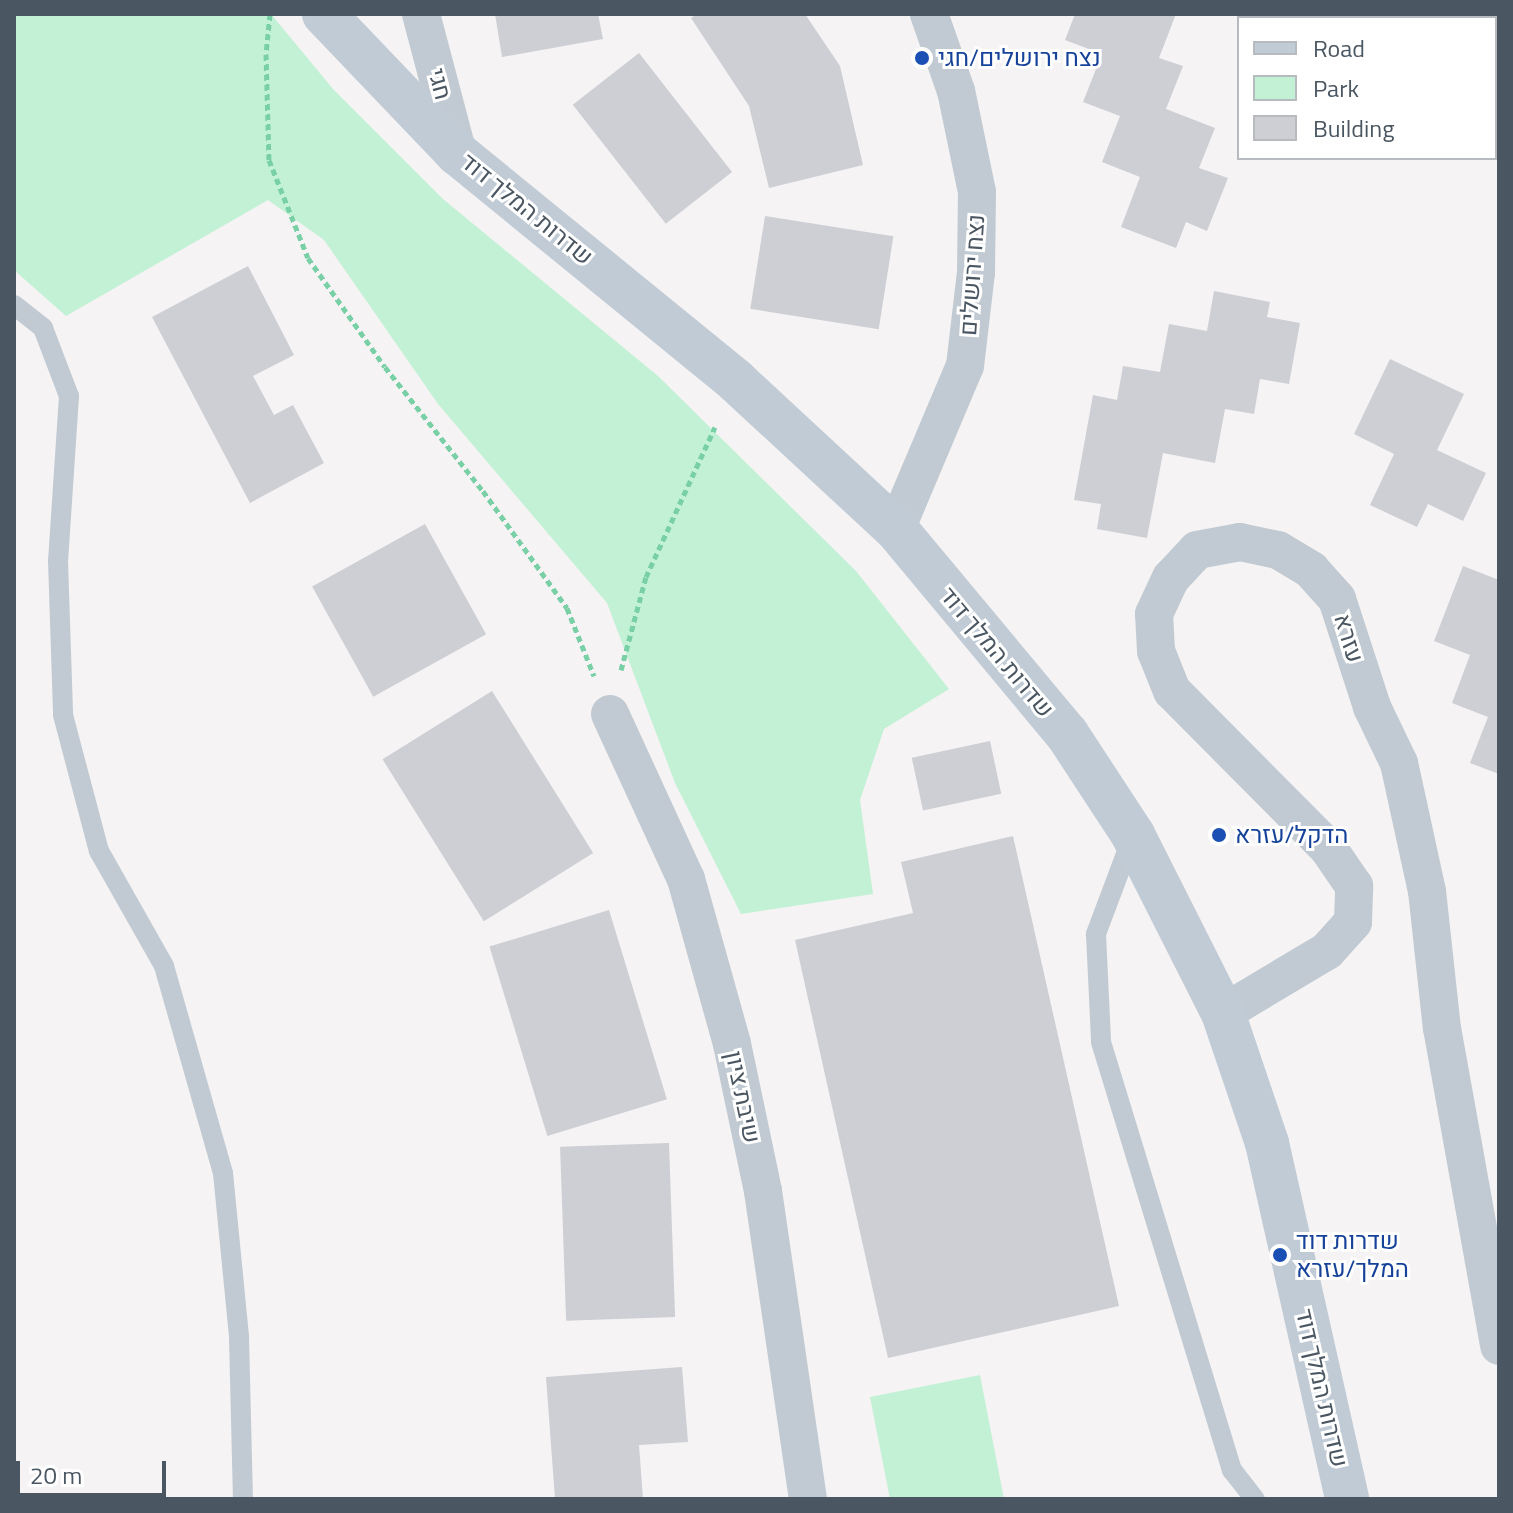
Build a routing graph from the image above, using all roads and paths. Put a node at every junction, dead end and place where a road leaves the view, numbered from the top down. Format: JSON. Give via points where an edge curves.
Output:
{"nodes":[{"id":1,"x":270,"y":14,"type":"edge"},
{"id":2,"x":324,"y":14,"type":"edge"},
{"id":3,"x":421,"y":14,"type":"edge"},
{"id":4,"x":929,"y":14,"type":"edge"},
{"id":5,"x":458,"y":154,"type":"junction"},
{"id":6,"x":14,"y":305,"type":"edge"},
{"id":7,"x":736,"y":381,"type":"junction"},
{"id":8,"x":896,"y":529,"type":"junction"},
{"id":9,"x":610,"y":714,"type":"junction"},
{"id":10,"x":1133,"y":835,"type":"junction"},
{"id":11,"x":1223,"y":1013,"type":"junction"},
{"id":12,"x":1499,"y":1346,"type":"edge"},
{"id":13,"x":243,"y":1499,"type":"edge"},
{"id":14,"x":808,"y":1499,"type":"edge"},
{"id":15,"x":1255,"y":1499,"type":"edge"},
{"id":16,"x":1347,"y":1499,"type":"edge"}],
"edges":[{"from":1,"to":9,"type":"path","via":[[269,160],[308,258],[567,608]]},
{"from":2,"to":5,"type":"street","name":"שדרות המלך דוד"},
{"from":3,"to":5,"type":"street","name":"חגי"},
{"from":4,"to":8,"type":"street","name":"נצח ירושלים","via":[[956,91],[977,192],[976,273],[965,366]]},
{"from":5,"to":7,"type":"street","name":"שדרות המלך דוד"},
{"from":6,"to":13,"type":"lane","via":[[43,328],[69,396],[58,561],[63,715],[99,851],[164,966],[223,1173],[239,1337]]},
{"from":7,"to":8,"type":"street","name":"שדרות המלך דוד"},
{"from":7,"to":9,"type":"path","via":[[646,577]]},
{"from":8,"to":10,"type":"street","name":"שדרות המלך דוד","via":[[1067,734]]},
{"from":9,"to":14,"type":"street","name":"שיבת ציון","via":[[686,879],[732,1044],[763,1191]]},
{"from":10,"to":11,"type":"street","name":"שדרות המלך דוד"},
{"from":10,"to":15,"type":"lane","via":[[1096,934],[1101,1042],[1223,1446],[1232,1470]]},
{"from":11,"to":12,"type":"street","name":"עזרא","via":[[1327,951],[1353,922],[1354,886],[1328,848],[1172,691],[1156,651],[1154,614],[1171,578],[1197,550],[1240,542],[1278,550],[1311,570],[1337,599],[1372,707],[1399,763],[1427,891],[1442,1028]]},
{"from":11,"to":16,"type":"street","name":"שדרות המלך דוד","via":[[1267,1143]]}]}
